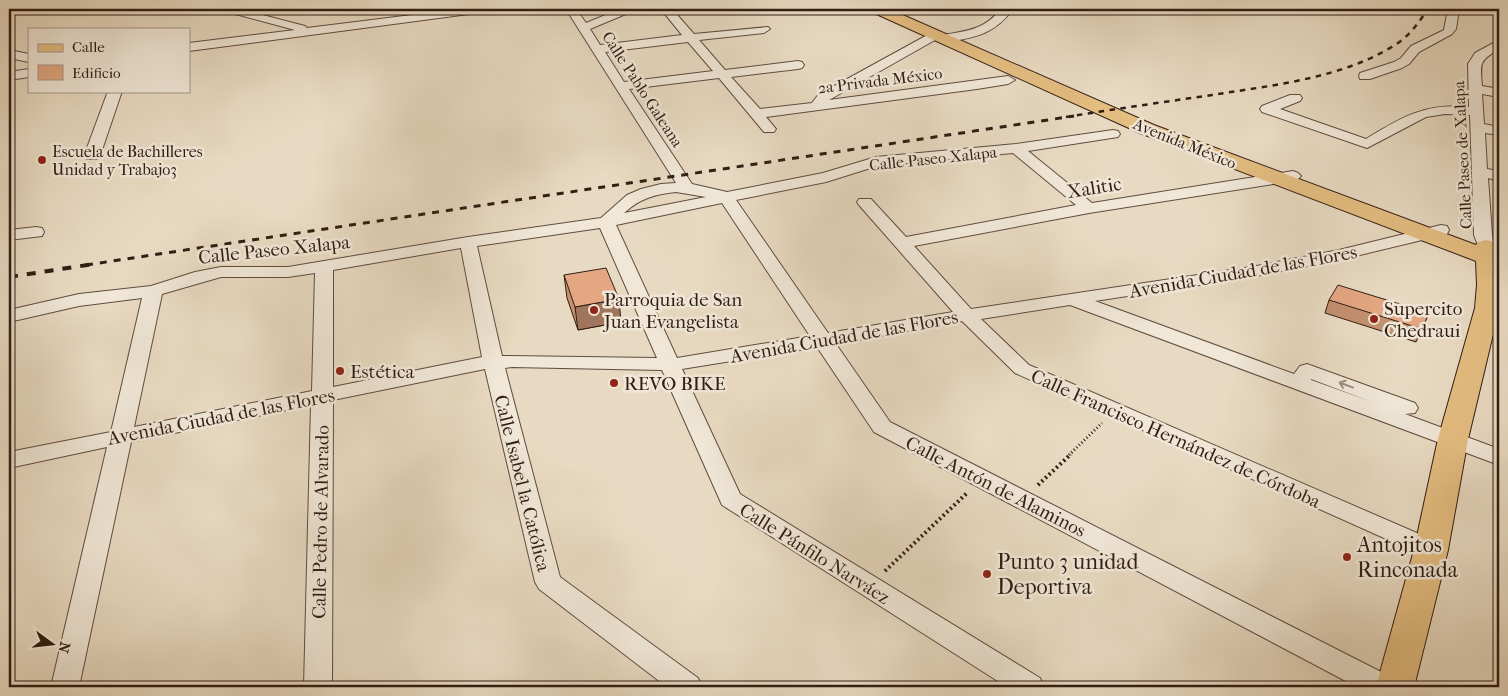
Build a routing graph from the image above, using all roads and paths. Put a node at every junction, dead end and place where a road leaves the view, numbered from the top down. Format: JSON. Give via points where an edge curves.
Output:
{"nodes":[{"id":1,"x":228,"y":9,"type":"edge"},
{"id":2,"x":270,"y":9,"type":"edge"},
{"id":3,"x":484,"y":9,"type":"edge"},
{"id":4,"x":571,"y":9,"type":"edge"},
{"id":5,"x":629,"y":9,"type":"edge"},
{"id":6,"x":685,"y":9,"type":"edge"},
{"id":7,"x":877,"y":9,"type":"edge"},
{"id":8,"x":899,"y":9,"type":"edge"},
{"id":9,"x":1007,"y":9,"type":"edge"},
{"id":10,"x":1452,"y":9,"type":"edge"},
{"id":11,"x":667,"y":10,"type":"edge"},
{"id":12,"x":334,"y":28,"type":"junction"},
{"id":13,"x":583,"y":28,"type":"junction"},
{"id":14,"x":764,"y":29,"type":"dead end"},
{"id":15,"x":310,"y":30,"type":"junction"},
{"id":16,"x":945,"y":37,"type":"junction"},
{"id":17,"x":692,"y":38,"type":"junction"},
{"id":18,"x":1499,"y":44,"type":"edge"},
{"id":19,"x":9,"y":45,"type":"edge"},
{"id":20,"x":190,"y":47,"type":"edge"},
{"id":21,"x":28,"y":49,"type":"edge"},
{"id":22,"x":597,"y":49,"type":"junction"},
{"id":23,"x":9,"y":54,"type":"edge"},
{"id":24,"x":1479,"y":56,"type":"junction"},
{"id":25,"x":28,"y":58,"type":"edge"},
{"id":26,"x":1499,"y":59,"type":"edge"},
{"id":27,"x":798,"y":65,"type":"dead end"},
{"id":28,"x":28,"y":73,"type":"edge"},
{"id":29,"x":723,"y":73,"type":"junction"},
{"id":30,"x":9,"y":76,"type":"edge"},
{"id":31,"x":1365,"y":76,"type":"dead end"},
{"id":32,"x":1008,"y":80,"type":"dead end"},
{"id":33,"x":621,"y":86,"type":"junction"},
{"id":34,"x":1476,"y":89,"type":"junction"},
{"id":35,"x":115,"y":92,"type":"edge"},
{"id":36,"x":1499,"y":93,"type":"edge"},
{"id":37,"x":1295,"y":98,"type":"dead end"},
{"id":38,"x":816,"y":105,"type":"junction"},
{"id":39,"x":1477,"y":112,"type":"junction"},
{"id":40,"x":757,"y":114,"type":"junction"},
{"id":41,"x":1478,"y":127,"type":"junction"},
{"id":42,"x":769,"y":129,"type":"dead end"},
{"id":43,"x":1499,"y":131,"type":"edge"},
{"id":44,"x":1113,"y":134,"type":"dead end"},
{"id":45,"x":1016,"y":148,"type":"junction"},
{"id":46,"x":92,"y":156,"type":"dead end"},
{"id":47,"x":1480,"y":172,"type":"junction"},
{"id":48,"x":1499,"y":176,"type":"edge"},
{"id":49,"x":1284,"y":178,"type":"junction"},
{"id":50,"x":686,"y":187,"type":"junction"},
{"id":51,"x":726,"y":196,"type":"junction"},
{"id":52,"x":865,"y":202,"type":"dead end"},
{"id":53,"x":1088,"y":208,"type":"junction"},
{"id":54,"x":606,"y":222,"type":"junction"},
{"id":55,"x":36,"y":232,"type":"dead end"},
{"id":56,"x":1434,"y":232,"type":"junction"},
{"id":57,"x":9,"y":235,"type":"edge"},
{"id":58,"x":468,"y":242,"type":"junction"},
{"id":59,"x":901,"y":243,"type":"junction"},
{"id":60,"x":1495,"y":254,"type":"edge"},
{"id":61,"x":324,"y":267,"type":"junction"},
{"id":62,"x":153,"y":291,"type":"junction"},
{"id":63,"x":1075,"y":300,"type":"junction"},
{"id":64,"x":966,"y":315,"type":"junction"},
{"id":65,"x":9,"y":316,"type":"edge"},
{"id":66,"x":822,"y":340,"type":"junction"},
{"id":67,"x":493,"y":362,"type":"junction"},
{"id":68,"x":670,"y":364,"type":"junction"},
{"id":69,"x":322,"y":397,"type":"junction"},
{"id":70,"x":1114,"y":411,"type":"junction"},
{"id":71,"x":1455,"y":433,"type":"junction"},
{"id":72,"x":121,"y":436,"type":"junction"},
{"id":73,"x":1499,"y":457,"type":"edge"},
{"id":74,"x":9,"y":460,"type":"edge"},
{"id":75,"x":982,"y":478,"type":"junction"},
{"id":76,"x":1024,"y":500,"type":"junction"},
{"id":77,"x":1431,"y":550,"type":"junction"},
{"id":78,"x":866,"y":585,"type":"junction"},
{"id":79,"x":65,"y":687,"type":"edge"},
{"id":80,"x":318,"y":687,"type":"edge"},
{"id":81,"x":688,"y":687,"type":"edge"},
{"id":82,"x":1030,"y":687,"type":"edge"},
{"id":83,"x":1383,"y":687,"type":"edge"},
{"id":84,"x":1395,"y":687,"type":"edge"}],
"edges":[{"from":1,"to":15,"type":"street"},
{"from":2,"to":12,"type":"street"},
{"from":3,"to":12,"type":"street"},
{"from":4,"to":13,"type":"street","name":"Calle Pablo Galeana"},
{"from":5,"to":13,"type":"street"},
{"from":6,"to":11,"type":"street"},
{"from":7,"to":16,"type":"main road","name":"Avenida México"},
{"from":8,"to":16,"type":"main road","name":"Avenida México"},
{"from":9,"to":16,"type":"street","via":[[990,27]]},
{"from":10,"to":31,"type":"street","via":[[1448,32],[1415,49],[1398,65]]},
{"from":11,"to":17,"type":"street"},
{"from":12,"to":15,"type":"street"},
{"from":13,"to":22,"type":"street","name":"Calle Pablo Galeana"},
{"from":14,"to":17,"type":"street"},
{"from":15,"to":20,"type":"street"},
{"from":16,"to":38,"type":"street","via":[[823,98]]},
{"from":16,"to":49,"type":"main road","name":"Avenida México","via":[[1058,84],[1146,130]]},
{"from":17,"to":22,"type":"street"},
{"from":17,"to":29,"type":"street"},
{"from":18,"to":24,"type":"street","name":"Calle Paseo de Xalapa"},
{"from":19,"to":21,"type":"street"},
{"from":22,"to":33,"type":"street","name":"Calle Pablo Galeana"},
{"from":23,"to":25,"type":"street"},
{"from":24,"to":26,"type":"street"},
{"from":24,"to":34,"type":"street","name":"Calle Paseo de Xalapa","via":[[1474,64]]},
{"from":27,"to":29,"type":"street"},
{"from":28,"to":30,"type":"street"},
{"from":29,"to":33,"type":"street"},
{"from":29,"to":40,"type":"street"},
{"from":32,"to":38,"type":"street","name":"2a Privada México","via":[[899,97]]},
{"from":33,"to":50,"type":"street","name":"Calle Pablo Galeana"},
{"from":34,"to":36,"type":"street"},
{"from":34,"to":39,"type":"street","name":"Calle Paseo de Xalapa"},
{"from":35,"to":46,"type":"street"},
{"from":37,"to":39,"type":"street","via":[[1267,109],[1367,144],[1428,112]]},
{"from":38,"to":40,"type":"street","name":"2a Privada México"},
{"from":39,"to":41,"type":"street","name":"Calle Paseo de Xalapa"},
{"from":40,"to":42,"type":"street"},
{"from":41,"to":43,"type":"street"},
{"from":41,"to":47,"type":"street","name":"Calle Paseo de Xalapa"},
{"from":44,"to":45,"type":"street","name":"Calle Paseo Xalapa"},
{"from":45,"to":51,"type":"street","name":"Calle Paseo Xalapa","via":[[876,162],[826,177]]},
{"from":45,"to":53,"type":"street"},
{"from":47,"to":48,"type":"street"},
{"from":47,"to":60,"type":"street","name":"Calle Paseo de Xalapa"},
{"from":49,"to":53,"type":"street","name":"Xalitic"},
{"from":49,"to":56,"type":"main road","name":"Avenida México"},
{"from":50,"to":51,"type":"street","name":"Calle Paseo Xalapa"},
{"from":50,"to":54,"type":"street","name":"Calle Paseo Xalapa","via":[[636,196],[618,208]]},
{"from":51,"to":54,"type":"street","name":"Calle Paseo Xalapa"},
{"from":51,"to":66,"type":"street","name":"Calle Antón de Alaminos"},
{"from":52,"to":59,"type":"street","name":"Calle Francisco Hernández de Córdoba"},
{"from":53,"to":59,"type":"street","name":"Xalitic"},
{"from":54,"to":58,"type":"street","name":"Calle Paseo Xalapa"},
{"from":54,"to":68,"type":"street","name":"Calle Pánfilo Narváez"},
{"from":55,"to":57,"type":"street"},
{"from":56,"to":60,"type":"main road","name":"Avenida México"},
{"from":56,"to":63,"type":"street","name":"Avenida Ciudad de las Flores","via":[[1339,256]]},
{"from":58,"to":61,"type":"street","name":"Calle Paseo Xalapa"},
{"from":58,"to":67,"type":"street","name":"Calle Isabel la Católica"},
{"from":59,"to":64,"type":"street","name":"Calle Francisco Hernández de Córdoba"},
{"from":60,"to":71,"type":"main road","via":[[1487,308]]},
{"from":61,"to":62,"type":"street","name":"Calle Paseo Xalapa","via":[[288,272],[220,272]]},
{"from":61,"to":69,"type":"street","name":"Calle Pedro de Alvarado"},
{"from":62,"to":65,"type":"street","name":"Calle Paseo Xalapa","via":[[72,301]]},
{"from":62,"to":72,"type":"street"},
{"from":63,"to":64,"type":"street","name":"Avenida Ciudad de las Flores"},
{"from":63,"to":71,"type":"street","via":[[1298,382]]},
{"from":64,"to":66,"type":"street","name":"Avenida Ciudad de las Flores"},
{"from":64,"to":70,"type":"street","name":"Calle Francisco Hernández de Córdoba","via":[[1022,369]]},
{"from":66,"to":68,"type":"street","name":"Avenida Ciudad de las Flores"},
{"from":66,"to":75,"type":"street","name":"Calle Antón de Alaminos","via":[[882,427]]},
{"from":67,"to":68,"type":"street","name":"Avenida Ciudad de las Flores"},
{"from":67,"to":69,"type":"street","name":"Avenida Ciudad de las Flores"},
{"from":67,"to":81,"type":"street","name":"Calle Isabel la Católica","via":[[548,582]]},
{"from":68,"to":78,"type":"street","name":"Calle Pánfilo Narváez","via":[[730,499]]},
{"from":69,"to":72,"type":"street","name":"Avenida Ciudad de las Flores"},
{"from":69,"to":80,"type":"street","name":"Calle Pedro de Alvarado"},
{"from":70,"to":76,"type":"path"},
{"from":70,"to":77,"type":"street","name":"Calle Francisco Hernández de Córdoba"},
{"from":71,"to":73,"type":"street"},
{"from":71,"to":77,"type":"main road"},
{"from":72,"to":74,"type":"street","name":"Avenida Ciudad de las Flores"},
{"from":72,"to":79,"type":"street"},
{"from":75,"to":76,"type":"street","name":"Calle Antón de Alaminos"},
{"from":75,"to":78,"type":"path","via":[[882,574]]},
{"from":76,"to":83,"type":"street","name":"Calle Antón de Alaminos"},
{"from":77,"to":84,"type":"main road"},
{"from":78,"to":82,"type":"street","name":"Calle Pánfilo Narváez"}]}
